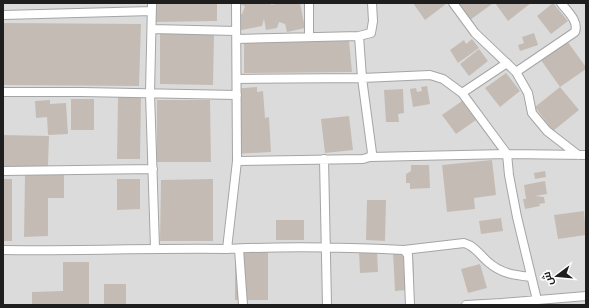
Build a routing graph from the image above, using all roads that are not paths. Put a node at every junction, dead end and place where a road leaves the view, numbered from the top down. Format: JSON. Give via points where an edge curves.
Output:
{"nodes":[{"id":1,"x":236,"y":3,"type":"edge"},
{"id":2,"x":309,"y":3,"type":"edge"},
{"id":3,"x":372,"y":3,"type":"edge"},
{"id":4,"x":453,"y":3,"type":"edge"},
{"id":5,"x":561,"y":3,"type":"edge"},
{"id":6,"x":152,"y":7,"type":"edge"},
{"id":7,"x":3,"y":15,"type":"edge"},
{"id":8,"x":152,"y":29,"type":"junction"},
{"id":9,"x":236,"y":35,"type":"junction"},
{"id":10,"x":359,"y":36,"type":"junction"},
{"id":11,"x":309,"y":37,"type":"junction"},
{"id":12,"x":507,"y":63,"type":"junction"},
{"id":13,"x":516,"y":72,"type":"junction"},
{"id":14,"x":362,"y":78,"type":"junction"},
{"id":15,"x":237,"y":79,"type":"junction"},
{"id":16,"x":3,"y":92,"type":"edge"},
{"id":17,"x":150,"y":93,"type":"junction"},
{"id":18,"x":462,"y":93,"type":"junction"},
{"id":19,"x":237,"y":94,"type":"junction"},
{"id":20,"x":507,"y":154,"type":"junction"},
{"id":21,"x":582,"y":155,"type":"edge"},
{"id":22,"x":370,"y":157,"type":"junction"},
{"id":23,"x":324,"y":159,"type":"junction"},
{"id":24,"x":237,"y":161,"type":"junction"},
{"id":25,"x":153,"y":169,"type":"junction"},
{"id":26,"x":3,"y":171,"type":"edge"},
{"id":27,"x":327,"y":247,"type":"junction"},
{"id":28,"x":155,"y":248,"type":"junction"},
{"id":29,"x":228,"y":249,"type":"junction"},
{"id":30,"x":239,"y":249,"type":"junction"},
{"id":31,"x":3,"y":250,"type":"edge"},
{"id":32,"x":404,"y":250,"type":"junction"},
{"id":33,"x":532,"y":277,"type":"junction"},
{"id":34,"x":586,"y":296,"type":"edge"},
{"id":35,"x":537,"y":300,"type":"junction"},
{"id":36,"x":243,"y":305,"type":"edge"},
{"id":37,"x":327,"y":305,"type":"edge"},
{"id":38,"x":410,"y":305,"type":"edge"},
{"id":39,"x":466,"y":305,"type":"edge"},
{"id":40,"x":484,"y":305,"type":"edge"}],
"edges":[{"from":1,"to":9,"type":"street"},
{"from":2,"to":11,"type":"street"},
{"from":3,"to":10,"type":"street","via":[[371,33]]},
{"from":4,"to":12,"type":"street","via":[[475,33]]},
{"from":5,"to":13,"type":"street","via":[[575,21],[575,32]]},
{"from":6,"to":7,"type":"street"},
{"from":6,"to":8,"type":"street"},
{"from":8,"to":9,"type":"street"},
{"from":8,"to":17,"type":"street"},
{"from":9,"to":11,"type":"street"},
{"from":9,"to":15,"type":"street"},
{"from":10,"to":11,"type":"street"},
{"from":10,"to":14,"type":"street"},
{"from":12,"to":13,"type":"street"},
{"from":12,"to":18,"type":"street"},
{"from":13,"to":21,"type":"street","via":[[528,93],[532,113],[547,131]]},
{"from":14,"to":15,"type":"street"},
{"from":14,"to":18,"type":"street","via":[[430,75],[443,79]]},
{"from":14,"to":22,"type":"street","via":[[372,153]]},
{"from":15,"to":19,"type":"street"},
{"from":16,"to":17,"type":"street"},
{"from":17,"to":19,"type":"street"},
{"from":17,"to":25,"type":"street"},
{"from":18,"to":20,"type":"street"},
{"from":19,"to":24,"type":"street"},
{"from":20,"to":21,"type":"street"},
{"from":20,"to":22,"type":"street"},
{"from":20,"to":33,"type":"street","via":[[510,182]]},
{"from":22,"to":23,"type":"street"},
{"from":23,"to":24,"type":"street"},
{"from":23,"to":27,"type":"street"},
{"from":24,"to":29,"type":"street"},
{"from":25,"to":26,"type":"street"},
{"from":25,"to":28,"type":"street"},
{"from":27,"to":30,"type":"street","via":[[277,246]]},
{"from":27,"to":32,"type":"street"},
{"from":27,"to":37,"type":"street"},
{"from":28,"to":29,"type":"street"},
{"from":28,"to":31,"type":"street"},
{"from":29,"to":30,"type":"street"},
{"from":30,"to":36,"type":"street"},
{"from":32,"to":33,"type":"street","via":[[471,245],[488,262],[506,274]]},
{"from":32,"to":38,"type":"street","via":[[408,255]]},
{"from":33,"to":35,"type":"street"},
{"from":34,"to":35,"type":"street"},
{"from":35,"to":40,"type":"street"},
{"from":39,"to":40,"type":"street"}]}
